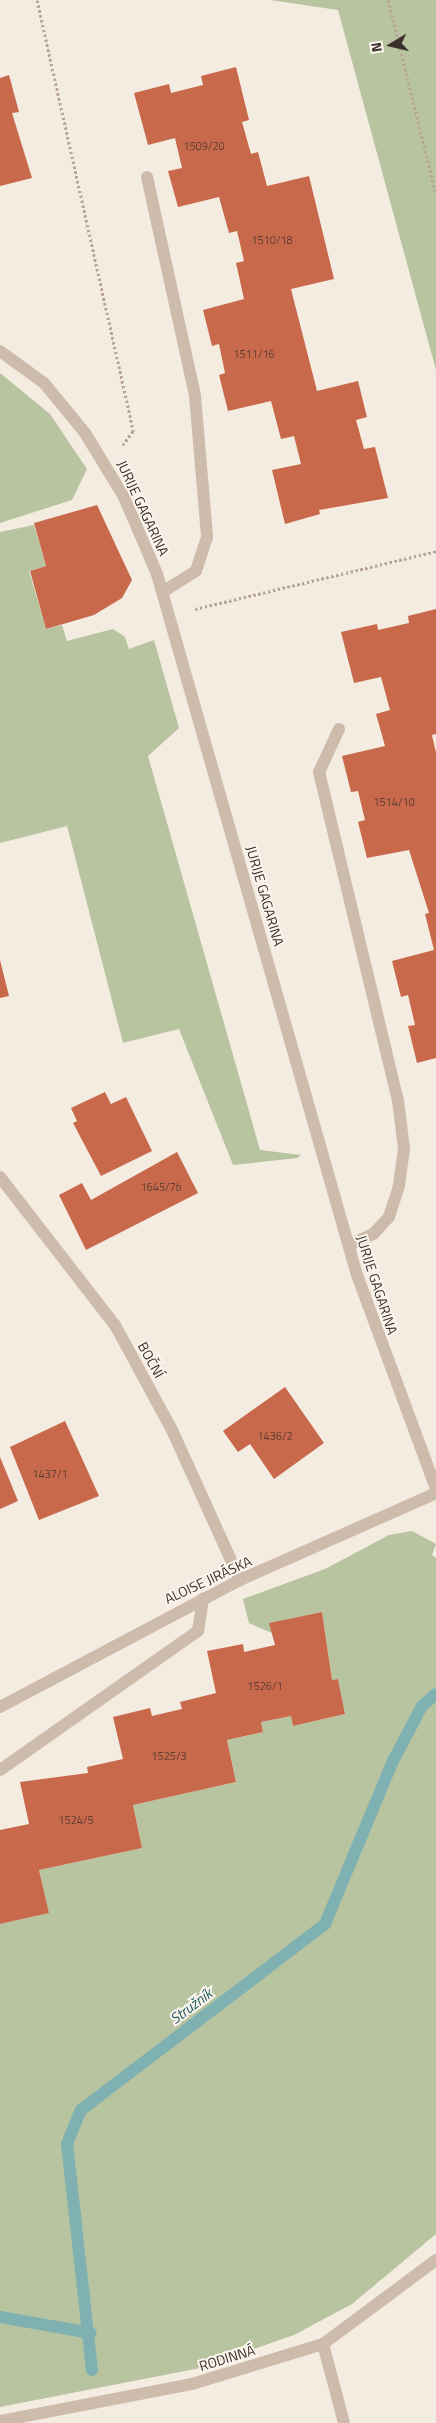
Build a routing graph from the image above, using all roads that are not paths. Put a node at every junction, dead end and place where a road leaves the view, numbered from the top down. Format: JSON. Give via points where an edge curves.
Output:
{"nodes":[{"id":1,"x":147,"y":177,"type":"dead end"},
{"id":2,"x":0,"y":351,"type":"edge"},
{"id":3,"x":163,"y":592,"type":"junction"},
{"id":4,"x":339,"y":729,"type":"dead end"},
{"id":5,"x":0,"y":1177,"type":"edge"},
{"id":6,"x":349,"y":1245,"type":"junction"},
{"id":7,"x":436,"y":1489,"type":"edge"},
{"id":8,"x":436,"y":1493,"type":"edge"},
{"id":9,"x":240,"y":1580,"type":"junction"},
{"id":10,"x":203,"y":1598,"type":"junction"},
{"id":11,"x":0,"y":1707,"type":"edge"},
{"id":12,"x":0,"y":1770,"type":"edge"},
{"id":13,"x":436,"y":2260,"type":"edge"},
{"id":14,"x":323,"y":2344,"type":"junction"},
{"id":15,"x":0,"y":2421,"type":"edge"},
{"id":16,"x":344,"y":2423,"type":"edge"}],
"edges":[{"from":1,"to":3,"type":"street","via":[[193,387],[207,537],[196,571]]},
{"from":2,"to":3,"type":"street","name":"JURIJE GAGARINA","via":[[44,383],[108,466],[139,528]]},
{"from":3,"to":6,"type":"street","name":"JURIJE GAGARINA"},
{"from":4,"to":6,"type":"street","via":[[319,772],[398,1100],[404,1150],[400,1186],[389,1217],[373,1234]]},
{"from":5,"to":9,"type":"street","name":"BOČNÍ","via":[[115,1325],[172,1430]]},
{"from":6,"to":7,"type":"street","name":"JURIJE GAGARINA","via":[[386,1360]]},
{"from":8,"to":9,"type":"street","name":"ALOISE JIRÁSKA"},
{"from":9,"to":10,"type":"street","name":"ALOISE JIRÁSKA"},
{"from":10,"to":11,"type":"street","name":"ALOISE JIRÁSKA"},
{"from":10,"to":12,"type":"street","via":[[198,1631]]},
{"from":13,"to":14,"type":"street","name":"RODINNÁ"},
{"from":14,"to":15,"type":"street","name":"RODINNÁ","via":[[192,2384]]},
{"from":14,"to":16,"type":"street"}]}
